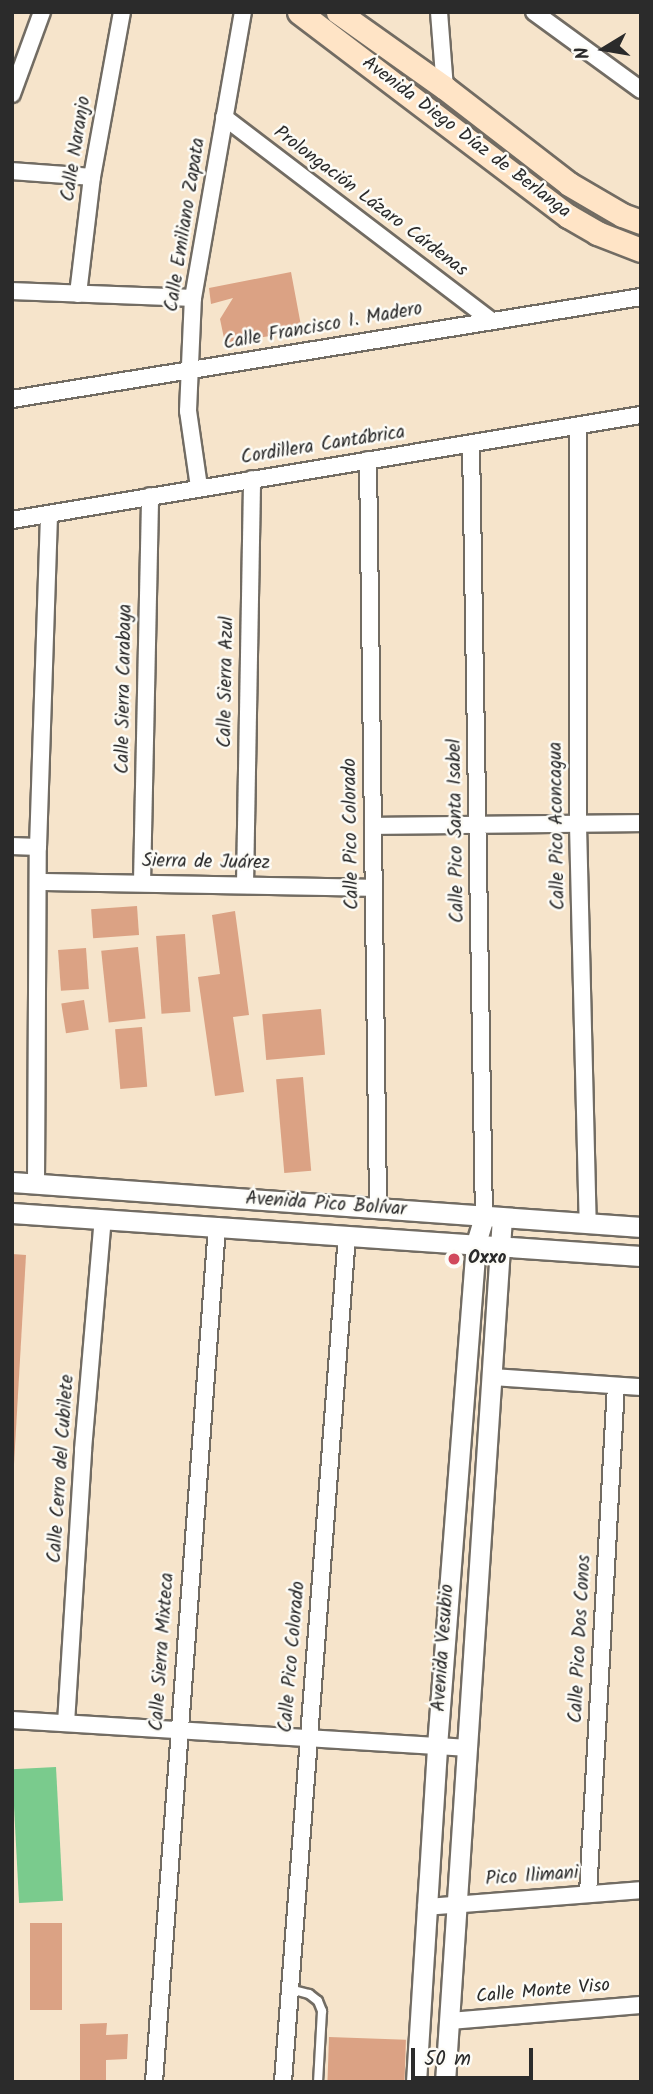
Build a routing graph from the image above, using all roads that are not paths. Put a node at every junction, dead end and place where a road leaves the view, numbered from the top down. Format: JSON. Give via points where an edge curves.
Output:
{"nodes":[{"id":1,"x":43,"y":12,"type":"edge"},
{"id":2,"x":122,"y":12,"type":"edge"},
{"id":3,"x":243,"y":12,"type":"edge"},
{"id":4,"x":299,"y":12,"type":"edge"},
{"id":5,"x":331,"y":12,"type":"edge"},
{"id":6,"x":338,"y":12,"type":"edge"},
{"id":7,"x":439,"y":12,"type":"edge"},
{"id":8,"x":537,"y":13,"type":"edge"},
{"id":9,"x":333,"y":38,"type":"junction"},
{"id":10,"x":445,"y":88,"type":"junction"},
{"id":11,"x":641,"y":90,"type":"edge"},
{"id":12,"x":12,"y":94,"type":"edge"},
{"id":13,"x":224,"y":117,"type":"junction"},
{"id":14,"x":12,"y":171,"type":"edge"},
{"id":15,"x":92,"y":177,"type":"junction"},
{"id":16,"x":641,"y":222,"type":"edge"},
{"id":17,"x":641,"y":250,"type":"edge"},
{"id":18,"x":12,"y":290,"type":"edge"},
{"id":19,"x":78,"y":293,"type":"junction"},
{"id":20,"x":641,"y":297,"type":"edge"},
{"id":21,"x":193,"y":298,"type":"junction"},
{"id":22,"x":490,"y":320,"type":"junction"},
{"id":23,"x":189,"y":371,"type":"junction"},
{"id":24,"x":12,"y":400,"type":"edge"},
{"id":25,"x":641,"y":415,"type":"edge"},
{"id":26,"x":578,"y":427,"type":"junction"},
{"id":27,"x":471,"y":444,"type":"junction"},
{"id":28,"x":368,"y":460,"type":"junction"},
{"id":29,"x":252,"y":479,"type":"junction"},
{"id":30,"x":200,"y":487,"type":"junction"},
{"id":31,"x":150,"y":496,"type":"junction"},
{"id":32,"x":49,"y":514,"type":"junction"},
{"id":33,"x":12,"y":520,"type":"edge"},
{"id":34,"x":641,"y":823,"type":"edge"},
{"id":35,"x":578,"y":825,"type":"junction"},
{"id":36,"x":373,"y":826,"type":"junction"},
{"id":37,"x":478,"y":826,"type":"junction"},
{"id":38,"x":12,"y":846,"type":"edge"},
{"id":39,"x":38,"y":847,"type":"junction"},
{"id":40,"x":38,"y":882,"type":"junction"},
{"id":41,"x":142,"y":883,"type":"junction"},
{"id":42,"x":245,"y":885,"type":"junction"},
{"id":43,"x":374,"y":888,"type":"junction"},
{"id":44,"x":12,"y":1182,"type":"edge"},
{"id":45,"x":36,"y":1183,"type":"junction"},
{"id":46,"x":378,"y":1208,"type":"junction"},
{"id":47,"x":12,"y":1213,"type":"edge"},
{"id":48,"x":493,"y":1217,"type":"junction"},
{"id":49,"x":103,"y":1219,"type":"junction"},
{"id":50,"x":588,"y":1224,"type":"junction"},
{"id":51,"x":217,"y":1226,"type":"junction"},
{"id":52,"x":641,"y":1227,"type":"edge"},
{"id":53,"x":347,"y":1235,"type":"junction"},
{"id":54,"x":476,"y":1243,"type":"junction"},
{"id":55,"x":501,"y":1244,"type":"junction"},
{"id":56,"x":641,"y":1256,"type":"edge"},
{"id":57,"x":493,"y":1377,"type":"junction"},
{"id":58,"x":616,"y":1385,"type":"junction"},
{"id":59,"x":641,"y":1387,"type":"edge"},
{"id":60,"x":12,"y":1720,"type":"edge"},
{"id":61,"x":66,"y":1723,"type":"junction"},
{"id":62,"x":179,"y":1730,"type":"junction"},
{"id":63,"x":307,"y":1738,"type":"junction"},
{"id":64,"x":437,"y":1746,"type":"junction"},
{"id":65,"x":465,"y":1748,"type":"junction"},
{"id":66,"x":641,"y":1890,"type":"edge"},
{"id":67,"x":588,"y":1894,"type":"junction"},
{"id":68,"x":455,"y":1904,"type":"junction"},
{"id":69,"x":426,"y":1906,"type":"junction"},
{"id":70,"x":289,"y":1989,"type":"junction"},
{"id":71,"x":641,"y":2005,"type":"edge"},
{"id":72,"x":449,"y":2021,"type":"junction"},
{"id":73,"x":154,"y":2082,"type":"edge"},
{"id":74,"x":283,"y":2082,"type":"edge"},
{"id":75,"x":318,"y":2082,"type":"edge"},
{"id":76,"x":416,"y":2082,"type":"edge"},
{"id":77,"x":444,"y":2082,"type":"edge"}],
"edges":[{"from":1,"to":12,"type":"street"},
{"from":2,"to":15,"type":"street","name":"Calle Naranjo"},
{"from":3,"to":13,"type":"street","name":"Calle Emiliano Zapata"},
{"from":4,"to":9,"type":"main road","name":"Avenida Diego Díaz de Berlanga"},
{"from":5,"to":9,"type":"street"},
{"from":6,"to":10,"type":"main road","name":"Avenida Diego Díaz de Berlanga"},
{"from":7,"to":10,"type":"street"},
{"from":8,"to":11,"type":"street"},
{"from":9,"to":17,"type":"main road","name":"Avenida Diego Díaz de Berlanga","via":[[568,216]]},
{"from":10,"to":16,"type":"main road","name":"Avenida Diego Díaz de Berlanga","via":[[569,184]]},
{"from":13,"to":21,"type":"street","name":"Calle Emiliano Zapata"},
{"from":13,"to":22,"type":"street","name":"Prolongación Lázaro Cárdenas"},
{"from":14,"to":15,"type":"street"},
{"from":15,"to":19,"type":"street","name":"Calle Naranjo"},
{"from":18,"to":19,"type":"street"},
{"from":19,"to":21,"type":"street"},
{"from":20,"to":22,"type":"street","name":"Calle Francisco I. Madero"},
{"from":21,"to":23,"type":"street","name":"Calle Emiliano Zapata"},
{"from":22,"to":23,"type":"street","name":"Calle Francisco I. Madero"},
{"from":23,"to":24,"type":"street","name":"Calle Francisco I. Madero"},
{"from":23,"to":30,"type":"street","name":"Calle Emiliano Zapata","via":[[188,411]]},
{"from":25,"to":26,"type":"street","name":"Cordillera Cantábrica"},
{"from":26,"to":27,"type":"street","name":"Cordillera Cantábrica"},
{"from":26,"to":35,"type":"street","name":"Calle Pico Aconcagua"},
{"from":27,"to":28,"type":"street","name":"Cordillera Cantábrica"},
{"from":27,"to":37,"type":"street","name":"Calle Pico Santa Isabel"},
{"from":28,"to":29,"type":"street","name":"Cordillera Cantábrica"},
{"from":28,"to":36,"type":"street","name":"Calle Pico Colorado"},
{"from":29,"to":30,"type":"street","name":"Cordillera Cantábrica"},
{"from":29,"to":42,"type":"street","name":"Calle Sierra Azul"},
{"from":30,"to":31,"type":"street","name":"Cordillera Cantábrica"},
{"from":31,"to":32,"type":"street","name":"Cordillera Cantábrica"},
{"from":31,"to":41,"type":"street","name":"Calle Sierra Carabaya"},
{"from":32,"to":33,"type":"street","name":"Cordillera Cantábrica"},
{"from":32,"to":39,"type":"street"},
{"from":34,"to":35,"type":"street"},
{"from":35,"to":37,"type":"street"},
{"from":35,"to":50,"type":"street","name":"Calle Pico Aconcagua"},
{"from":36,"to":37,"type":"street"},
{"from":36,"to":43,"type":"street","name":"Calle Pico Colorado"},
{"from":37,"to":48,"type":"street","name":"Calle Pico Santa Isabel"},
{"from":38,"to":39,"type":"street"},
{"from":39,"to":40,"type":"street"},
{"from":40,"to":41,"type":"street","name":"Sierra de Juárez"},
{"from":40,"to":45,"type":"street"},
{"from":41,"to":42,"type":"street","name":"Sierra de Juárez"},
{"from":42,"to":43,"type":"street","name":"Sierra de Juárez"},
{"from":43,"to":46,"type":"street","name":"Calle Pico Colorado"},
{"from":44,"to":45,"type":"street","name":"Avenida Pico Bolívar"},
{"from":45,"to":46,"type":"street","name":"Avenida Pico Bolívar"},
{"from":46,"to":48,"type":"street","name":"Avenida Pico Bolívar"},
{"from":47,"to":49,"type":"street","name":"Avenida Pico Bolívar"},
{"from":48,"to":50,"type":"street","name":"Avenida Pico Bolívar"},
{"from":48,"to":54,"type":"street","name":"Avenida Vesubio"},
{"from":48,"to":55,"type":"street","name":"Avenida Vesubio"},
{"from":49,"to":51,"type":"street","name":"Avenida Pico Bolívar"},
{"from":49,"to":61,"type":"street","name":"Calle Cerro del Cubilete"},
{"from":50,"to":52,"type":"street","name":"Avenida Pico Bolívar"},
{"from":51,"to":53,"type":"street","name":"Avenida Pico Bolívar"},
{"from":51,"to":62,"type":"street","name":"Calle Sierra Mixteca"},
{"from":53,"to":54,"type":"street","name":"Avenida Pico Bolívar"},
{"from":53,"to":63,"type":"street","name":"Calle Pico Colorado"},
{"from":54,"to":55,"type":"street","name":"Avenida Pico Bolívar"},
{"from":54,"to":64,"type":"street","name":"Avenida Vesubio"},
{"from":55,"to":56,"type":"street","name":"Avenida Pico Bolívar"},
{"from":55,"to":57,"type":"street","name":"Avenida Vesubio"},
{"from":57,"to":58,"type":"street"},
{"from":57,"to":65,"type":"street","name":"Avenida Vesubio"},
{"from":58,"to":59,"type":"street"},
{"from":58,"to":67,"type":"street","name":"Calle Pico Dos Conos"},
{"from":60,"to":61,"type":"street"},
{"from":61,"to":62,"type":"street"},
{"from":62,"to":63,"type":"street"},
{"from":62,"to":73,"type":"street","name":"Calle Sierra Mixteca"},
{"from":63,"to":64,"type":"street"},
{"from":63,"to":70,"type":"street","name":"Calle Pico Colorado"},
{"from":64,"to":65,"type":"street"},
{"from":64,"to":69,"type":"street","name":"Avenida Vesubio"},
{"from":65,"to":68,"type":"street","name":"Avenida Vesubio"},
{"from":66,"to":67,"type":"street","name":"Pico Ilimani"},
{"from":67,"to":68,"type":"street","name":"Pico Ilimani"},
{"from":68,"to":69,"type":"street","name":"Pico Ilimani"},
{"from":68,"to":72,"type":"street","name":"Avenida Vesubio"},
{"from":69,"to":76,"type":"street","name":"Avenida Vesubio"},
{"from":70,"to":74,"type":"street","name":"Calle Pico Colorado"},
{"from":70,"to":75,"type":"lane","via":[[309,1994],[322,2011]]},
{"from":71,"to":72,"type":"street","name":"Calle Monte Viso"},
{"from":72,"to":77,"type":"street","name":"Avenida Vesubio"}]}
